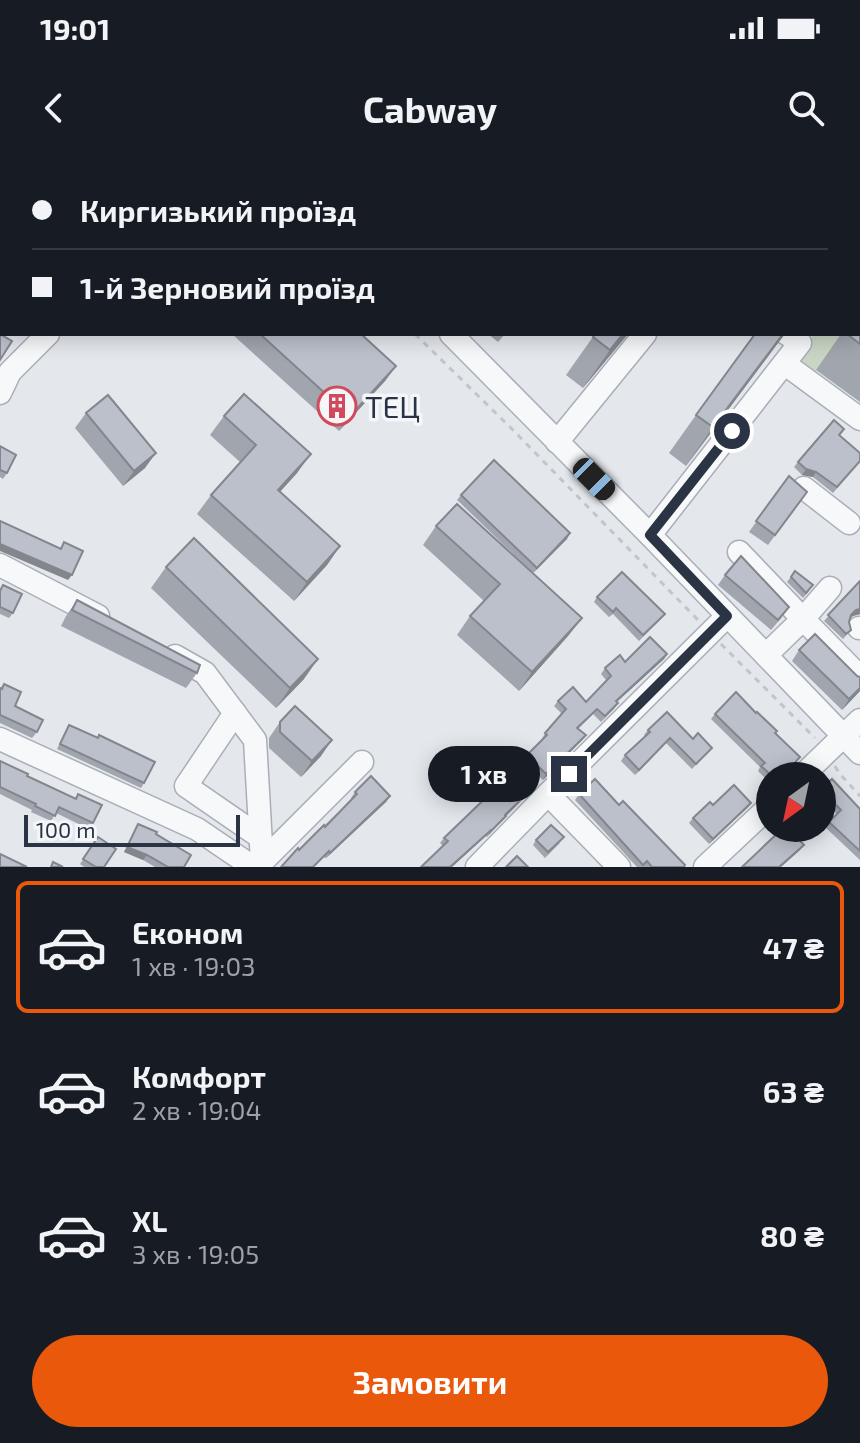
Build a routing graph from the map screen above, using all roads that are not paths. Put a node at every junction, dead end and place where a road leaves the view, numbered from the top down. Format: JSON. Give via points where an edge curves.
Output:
{"nodes":[{"id":1,"x":46,"y":336,"type":"edge"},
{"id":2,"x":453,"y":336,"type":"edge"},
{"id":3,"x":643,"y":336,"type":"edge"},
{"id":4,"x":793,"y":338,"type":"edge"},
{"id":5,"x":785,"y":364,"type":"junction"},
{"id":6,"x":0,"y":393,"type":"edge"},
{"id":7,"x":860,"y":419,"type":"edge"},
{"id":8,"x":557,"y":442,"type":"junction"},
{"id":9,"x":804,"y":488,"type":"edge"},
{"id":10,"x":856,"y":521,"type":"edge"},
{"id":11,"x":650,"y":535,"type":"junction"},
{"id":12,"x":739,"y":552,"type":"dead end"},
{"id":13,"x":0,"y":565,"type":"edge"},
{"id":14,"x":830,"y":588,"type":"dead end"},
{"id":15,"x":727,"y":616,"type":"junction"},
{"id":16,"x":803,"y":619,"type":"junction"},
{"id":17,"x":122,"y":629,"type":"edge"},
{"id":18,"x":150,"y":643,"type":"edge"},
{"id":19,"x":766,"y":655,"type":"junction"},
{"id":20,"x":860,"y":677,"type":"edge"},
{"id":21,"x":235,"y":713,"type":"junction"},
{"id":22,"x":852,"y":728,"type":"edge"},
{"id":23,"x":0,"y":739,"type":"edge"},
{"id":24,"x":860,"y":753,"type":"edge"},
{"id":25,"x":362,"y":762,"type":"dead end"},
{"id":26,"x":817,"y":762,"type":"edge"},
{"id":27,"x":548,"y":794,"type":"junction"},
{"id":28,"x":756,"y":819,"type":"edge"},
{"id":29,"x":260,"y":837,"type":"junction"},
{"id":30,"x":257,"y":865,"type":"edge"},
{"id":31,"x":477,"y":867,"type":"edge"},
{"id":32,"x":619,"y":867,"type":"edge"},
{"id":33,"x":705,"y":867,"type":"edge"}],
"edges":[{"from":1,"to":6,"type":"street","via":[[10,372]]},
{"from":2,"to":8,"type":"street"},
{"from":3,"to":8,"type":"street"},
{"from":4,"to":5,"type":"street"},
{"from":5,"to":7,"type":"street"},
{"from":5,"to":11,"type":"street"},
{"from":8,"to":11,"type":"street"},
{"from":9,"to":10,"type":"street"},
{"from":11,"to":15,"type":"street"},
{"from":12,"to":16,"type":"street"},
{"from":13,"to":17,"type":"street"},
{"from":14,"to":16,"type":"street"},
{"from":15,"to":19,"type":"street"},
{"from":15,"to":27,"type":"street"},
{"from":16,"to":19,"type":"street"},
{"from":16,"to":20,"type":"street"},
{"from":18,"to":21,"type":"street","via":[[205,673]]},
{"from":19,"to":22,"type":"street"},
{"from":21,"to":29,"type":"street","via":[[255,740]]},
{"from":21,"to":29,"type":"street","via":[[186,786]]},
{"from":22,"to":24,"type":"street"},
{"from":22,"to":26,"type":"street"},
{"from":23,"to":30,"type":"street","via":[[197,829]]},
{"from":25,"to":30,"type":"street"},
{"from":27,"to":31,"type":"street"},
{"from":27,"to":32,"type":"street"},
{"from":28,"to":33,"type":"street"},
{"from":29,"to":30,"type":"street"}]}
